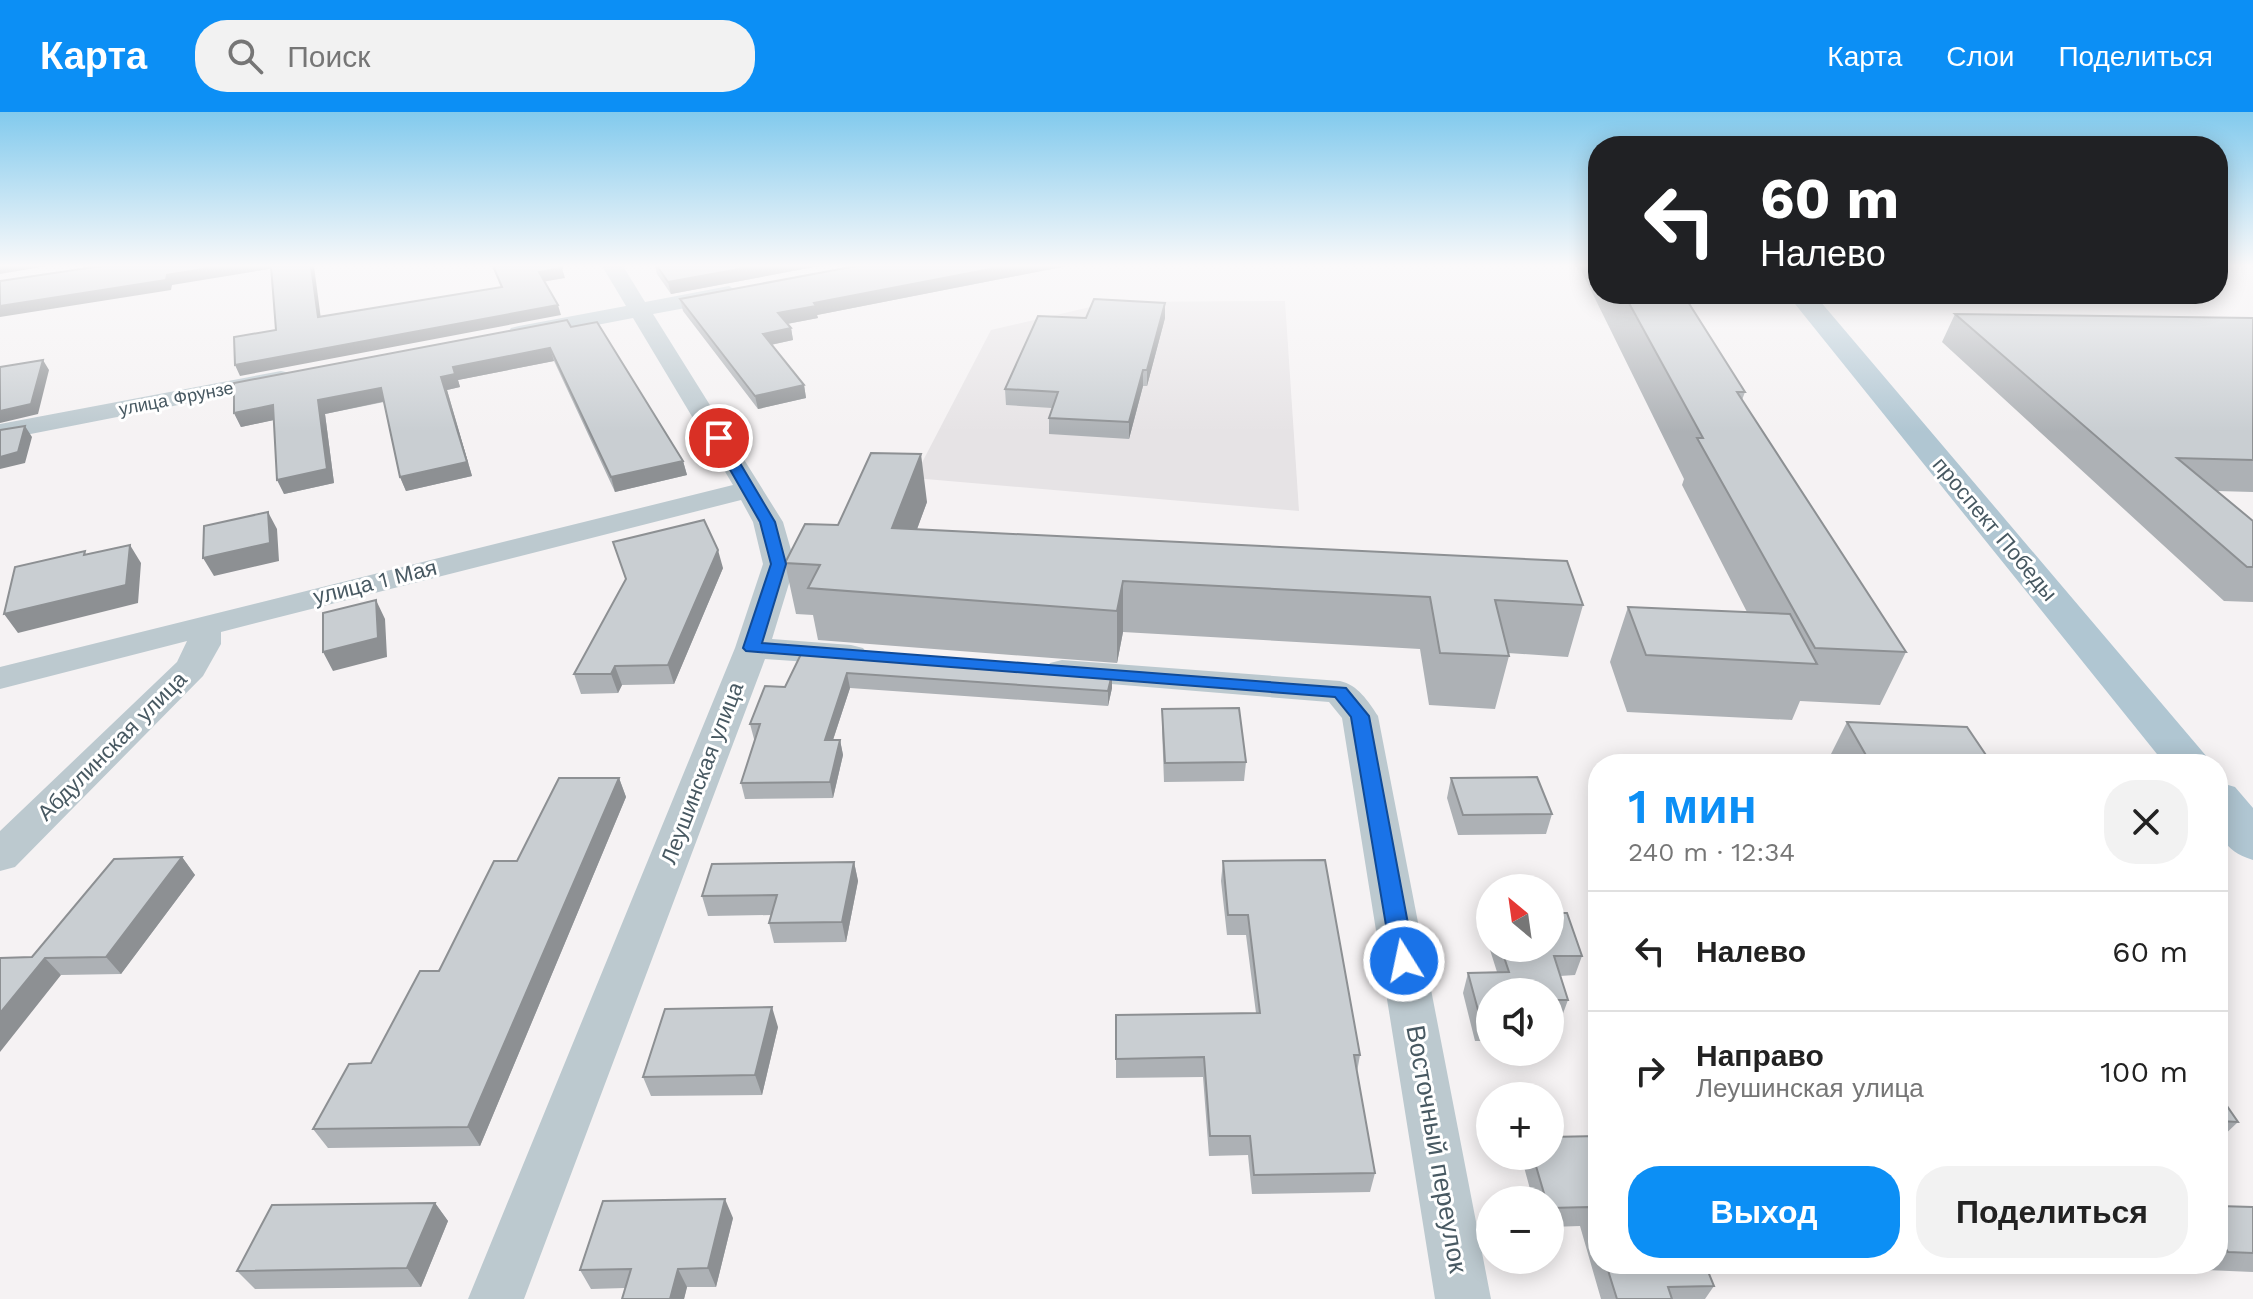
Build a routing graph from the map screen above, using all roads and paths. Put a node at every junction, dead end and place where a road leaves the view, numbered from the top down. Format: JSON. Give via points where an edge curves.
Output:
{"nodes":[{"id":1,"x":576,"y":321,"type":"edge"},
{"id":2,"x":648,"y":321,"type":"edge"},
{"id":3,"x":1823,"y":321,"type":"edge"},
{"id":4,"x":500,"y":336,"type":"edge"},
{"id":5,"x":297,"y":375,"type":"edge"},
{"id":6,"x":0,"y":432,"type":"edge"},
{"id":7,"x":750,"y":489,"type":"junction"},
{"id":8,"x":205,"y":625,"type":"junction"},
{"id":9,"x":752,"y":648,"type":"junction"},
{"id":10,"x":879,"y":657,"type":"edge"},
{"id":11,"x":1038,"y":669,"type":"edge"},
{"id":12,"x":0,"y":678,"type":"edge"},
{"id":13,"x":2182,"y":754,"type":"edge"},
{"id":14,"x":2228,"y":811,"type":"edge"},
{"id":15,"x":2253,"y":842,"type":"edge"},
{"id":16,"x":0,"y":856,"type":"edge"},
{"id":17,"x":496,"y":1299,"type":"edge"},
{"id":18,"x":1463,"y":1299,"type":"edge"}],
"edges":[{"from":1,"to":4,"type":"street"},
{"from":2,"to":7,"type":"street","name":"Леушинская улица"},
{"from":3,"to":13,"type":"main road","name":"проспект Победы"},
{"from":5,"to":6,"type":"street","name":"улица Фрунзе"},
{"from":7,"to":8,"type":"street","name":"улица 1 Мая"},
{"from":7,"to":9,"type":"street","name":"Леушинская улица","via":[[768,522],[779,564]]},
{"from":8,"to":12,"type":"street","name":"улица 1 Мая"},
{"from":8,"to":16,"type":"street","name":"Абдулинская улица","via":[[204,644],[191,668]]},
{"from":9,"to":10,"type":"street"},
{"from":9,"to":17,"type":"street","name":"Леушинская улица"},
{"from":11,"to":18,"type":"street","name":"Восточный переулок","via":[[1340,692],[1360,716]]},
{"from":14,"to":15,"type":"main road"}]}
